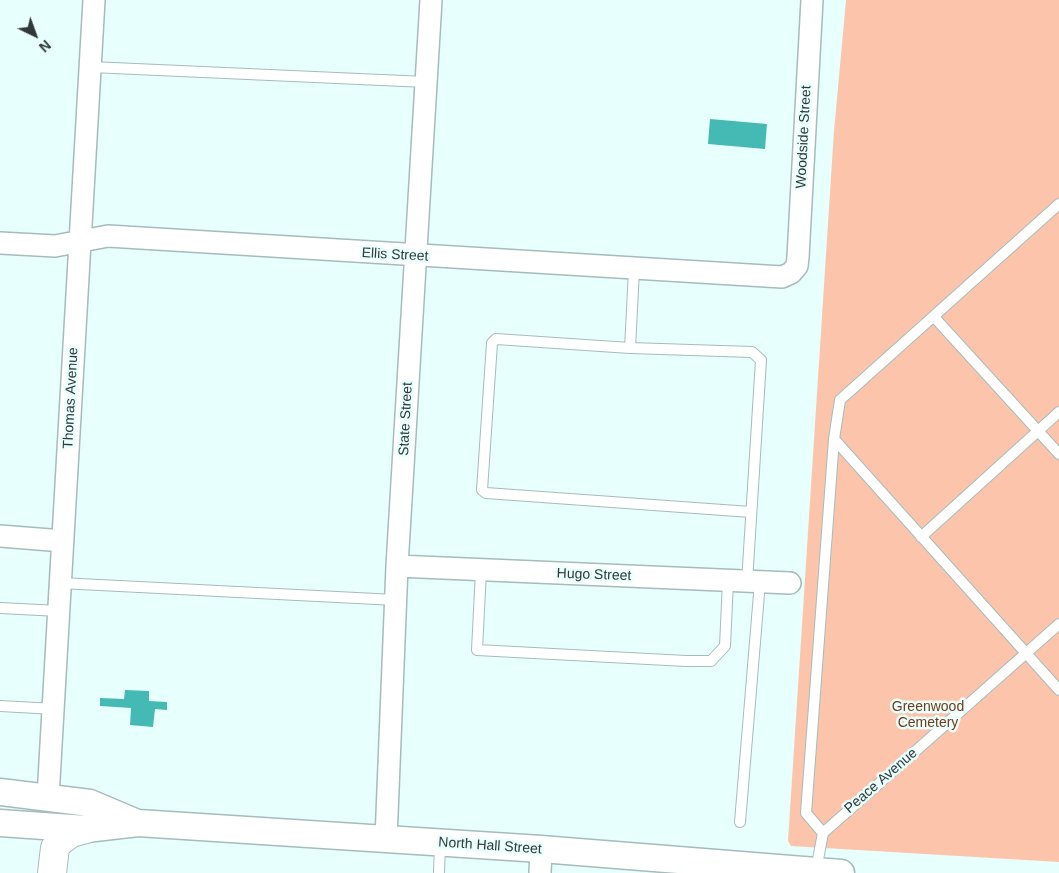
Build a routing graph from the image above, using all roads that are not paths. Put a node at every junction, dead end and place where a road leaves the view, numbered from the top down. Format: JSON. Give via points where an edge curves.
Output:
{"nodes":[{"id":1,"x":94,"y":0,"type":"edge"},
{"id":2,"x":432,"y":0,"type":"edge"},
{"id":3,"x":812,"y":0,"type":"edge"},
{"id":4,"x":91,"y":67,"type":"junction"},
{"id":5,"x":426,"y":82,"type":"junction"},
{"id":6,"x":1055,"y":208,"type":"edge"},
{"id":7,"x":1059,"y":220,"type":"edge"},
{"id":8,"x":80,"y":240,"type":"junction"},
{"id":9,"x":0,"y":243,"type":"edge"},
{"id":10,"x":416,"y":256,"type":"junction"},
{"id":11,"x":634,"y":270,"type":"junction"},
{"id":12,"x":791,"y":273,"type":"joint"},
{"id":13,"x":934,"y":317,"type":"junction"},
{"id":14,"x":630,"y":348,"type":"junction"},
{"id":15,"x":1059,"y":412,"type":"edge"},
{"id":16,"x":1038,"y":430,"type":"junction"},
{"id":17,"x":834,"y":439,"type":"junction"},
{"id":18,"x":1059,"y":454,"type":"edge"},
{"id":19,"x":751,"y":512,"type":"junction"},
{"id":20,"x":0,"y":536,"type":"edge"},
{"id":21,"x":921,"y":537,"type":"junction"},
{"id":22,"x":63,"y":541,"type":"junction"},
{"id":23,"x":397,"y":566,"type":"junction"},
{"id":24,"x":481,"y":570,"type":"junction"},
{"id":25,"x":745,"y":582,"type":"junction"},
{"id":26,"x":60,"y":583,"type":"junction"},
{"id":27,"x":790,"y":583,"type":"dead end"},
{"id":28,"x":396,"y":600,"type":"junction"},
{"id":29,"x":0,"y":608,"type":"edge"},
{"id":30,"x":59,"y":611,"type":"junction"},
{"id":31,"x":1059,"y":624,"type":"edge"},
{"id":32,"x":1025,"y":654,"type":"junction"},
{"id":33,"x":1059,"y":690,"type":"edge"},
{"id":34,"x":0,"y":706,"type":"edge"},
{"id":35,"x":55,"y":709,"type":"junction"},
{"id":36,"x":0,"y":792,"type":"edge"},
{"id":37,"x":48,"y":797,"type":"junction"},
{"id":38,"x":740,"y":822,"type":"dead end"},
{"id":39,"x":0,"y":823,"type":"edge"},
{"id":40,"x":138,"y":823,"type":"junction"},
{"id":41,"x":86,"y":829,"type":"junction"},
{"id":42,"x":823,"y":832,"type":"junction"},
{"id":43,"x":386,"y":839,"type":"junction"},
{"id":44,"x":440,"y":842,"type":"junction"},
{"id":45,"x":540,"y":861,"type":"edge"},
{"id":46,"x":829,"y":872,"type":"edge"},
{"id":47,"x":52,"y":873,"type":"edge"},
{"id":48,"x":439,"y":873,"type":"edge"}],
"edges":[{"from":1,"to":4,"type":"street","name":"Thomas Avenue"},
{"from":2,"to":5,"type":"street","name":"State Street"},
{"from":3,"to":12,"type":"street","name":"Woodside Street","via":[[798,257],[797,266]]},
{"from":4,"to":5,"type":"lane"},
{"from":4,"to":8,"type":"street","name":"Thomas Avenue"},
{"from":5,"to":10,"type":"street","name":"State Street"},
{"from":6,"to":7,"type":"lane"},
{"from":6,"to":13,"type":"lane"},
{"from":8,"to":9,"type":"street","name":"Ellis Street","via":[[55,246]]},
{"from":8,"to":10,"type":"street","name":"Ellis Street","via":[[108,236]]},
{"from":8,"to":22,"type":"street","name":"Thomas Avenue"},
{"from":10,"to":11,"type":"street","name":"Ellis Street"},
{"from":10,"to":23,"type":"street","name":"State Street"},
{"from":11,"to":12,"type":"street","name":"Ellis Street","via":[[775,277]]},
{"from":11,"to":14,"type":"lane"},
{"from":13,"to":16,"type":"lane"},
{"from":13,"to":17,"type":"lane","via":[[840,400]]},
{"from":14,"to":19,"type":"lane","via":[[752,352],[758,355],[761,360]]},
{"from":14,"to":19,"type":"lane","via":[[496,338],[492,343],[482,490],[486,493]]},
{"from":15,"to":16,"type":"lane"},
{"from":16,"to":18,"type":"lane"},
{"from":16,"to":21,"type":"lane"},
{"from":17,"to":21,"type":"lane"},
{"from":17,"to":42,"type":"lane","via":[[806,813]]},
{"from":19,"to":25,"type":"lane"},
{"from":20,"to":22,"type":"street"},
{"from":21,"to":32,"type":"lane"},
{"from":22,"to":26,"type":"street","name":"Thomas Avenue"},
{"from":23,"to":24,"type":"street","name":"Hugo Street"},
{"from":23,"to":28,"type":"street","name":"State Street"},
{"from":24,"to":25,"type":"street","name":"Hugo Street"},
{"from":24,"to":25,"type":"lane","via":[[477,650],[686,661],[711,661],[725,646]]},
{"from":25,"to":27,"type":"street","name":"Hugo Street"},
{"from":25,"to":38,"type":"lane"},
{"from":26,"to":28,"type":"lane"},
{"from":26,"to":30,"type":"street","name":"Thomas Avenue"},
{"from":28,"to":43,"type":"street","name":"State Street"},
{"from":29,"to":30,"type":"lane"},
{"from":30,"to":35,"type":"street","name":"Thomas Avenue"},
{"from":31,"to":32,"type":"lane","name":"Peace Avenue"},
{"from":32,"to":33,"type":"lane"},
{"from":32,"to":42,"type":"lane","name":"Peace Avenue"},
{"from":34,"to":35,"type":"lane"},
{"from":35,"to":37,"type":"street","name":"Thomas Avenue"},
{"from":36,"to":37,"type":"street","name":"North Hall Street"},
{"from":37,"to":40,"type":"street","name":"North Hall Street","via":[[90,803]]},
{"from":39,"to":41,"type":"street","name":"North Hall Street"},
{"from":40,"to":41,"type":"street","name":"North Hall Street"},
{"from":40,"to":43,"type":"street","name":"North Hall Street"},
{"from":41,"to":47,"type":"main road","via":[[71,833],[58,842]]},
{"from":42,"to":46,"type":"lane"},
{"from":43,"to":44,"type":"street","name":"North Hall Street"},
{"from":44,"to":45,"type":"street","name":"North Hall Street"},
{"from":44,"to":48,"type":"lane"},
{"from":45,"to":46,"type":"street","name":"North Hall Street"}]}
